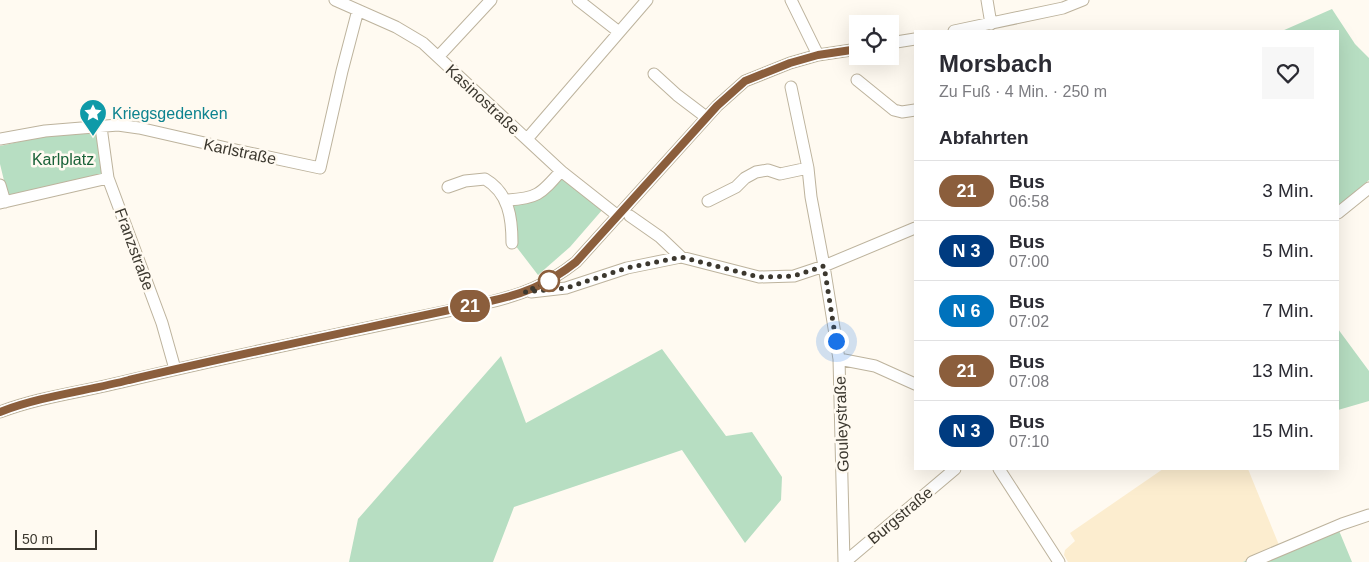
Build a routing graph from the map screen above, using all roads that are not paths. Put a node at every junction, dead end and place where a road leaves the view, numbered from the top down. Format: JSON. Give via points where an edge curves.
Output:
{"nodes":[{"id":1,"x":335,"y":0,"type":"edge"},
{"id":2,"x":491,"y":0,"type":"edge"},
{"id":3,"x":647,"y":0,"type":"edge"},
{"id":4,"x":791,"y":0,"type":"edge"},
{"id":5,"x":987,"y":0,"type":"edge"},
{"id":6,"x":1083,"y":0,"type":"edge"},
{"id":7,"x":580,"y":2,"type":"edge"},
{"id":8,"x":358,"y":10,"type":"junction"},
{"id":9,"x":991,"y":24,"type":"junction"},
{"id":10,"x":959,"y":30,"type":"edge"},
{"id":11,"x":619,"y":32,"type":"junction"},
{"id":12,"x":914,"y":39,"type":"edge"},
{"id":13,"x":899,"y":42,"type":"edge"},
{"id":14,"x":849,"y":50,"type":"edge"},
{"id":15,"x":818,"y":55,"type":"junction"},
{"id":16,"x":438,"y":57,"type":"junction"},
{"id":17,"x":654,"y":74,"type":"dead end"},
{"id":18,"x":857,"y":80,"type":"dead end"},
{"id":19,"x":791,"y":87,"type":"dead end"},
{"id":20,"x":914,"y":110,"type":"edge"},
{"id":21,"x":706,"y":117,"type":"junction"},
{"id":22,"x":101,"y":127,"type":"junction"},
{"id":23,"x":0,"y":139,"type":"edge"},
{"id":24,"x":527,"y":139,"type":"junction"},
{"id":25,"x":808,"y":168,"type":"junction"},
{"id":26,"x":560,"y":171,"type":"junction"},
{"id":27,"x":108,"y":178,"type":"junction"},
{"id":28,"x":0,"y":185,"type":"edge"},
{"id":29,"x":448,"y":187,"type":"dead end"},
{"id":30,"x":1369,"y":188,"type":"edge"},
{"id":31,"x":505,"y":200,"type":"junction"},
{"id":32,"x":708,"y":201,"type":"dead end"},
{"id":33,"x":3,"y":203,"type":"edge"},
{"id":34,"x":1339,"y":212,"type":"edge"},
{"id":35,"x":618,"y":216,"type":"junction"},
{"id":36,"x":630,"y":216,"type":"dead end"},
{"id":37,"x":914,"y":228,"type":"edge"},
{"id":38,"x":512,"y":243,"type":"dead end"},
{"id":39,"x":681,"y":257,"type":"junction"},
{"id":40,"x":824,"y":266,"type":"junction"},
{"id":41,"x":525,"y":292,"type":"junction"},
{"id":42,"x":839,"y":359,"type":"junction"},
{"id":43,"x":175,"y":369,"type":"junction"},
{"id":44,"x":914,"y":384,"type":"edge"},
{"id":45,"x":0,"y":412,"type":"edge"},
{"id":46,"x":954,"y":470,"type":"edge"},
{"id":47,"x":1000,"y":470,"type":"edge"},
{"id":48,"x":1369,"y":514,"type":"edge"},
{"id":49,"x":844,"y":562,"type":"edge"},
{"id":50,"x":1059,"y":562,"type":"edge"},
{"id":51,"x":1252,"y":562,"type":"edge"}],
"edges":[{"from":1,"to":8,"type":"street","name":"Kasinostraße"},
{"from":2,"to":16,"type":"street"},
{"from":3,"to":11,"type":"street"},
{"from":4,"to":15,"type":"street"},
{"from":5,"to":9,"type":"street"},
{"from":6,"to":9,"type":"street","via":[[1063,8]]},
{"from":7,"to":11,"type":"street"},
{"from":8,"to":16,"type":"street","name":"Kasinostraße","via":[[410,34]]},
{"from":8,"to":22,"type":"street","name":"Karlstraße","via":[[320,168],[139,128]]},
{"from":9,"to":10,"type":"street"},
{"from":11,"to":24,"type":"street"},
{"from":12,"to":13,"type":"street"},
{"from":14,"to":15,"type":"street"},
{"from":15,"to":21,"type":"street","via":[[745,81]]},
{"from":16,"to":24,"type":"street","name":"Kasinostraße"},
{"from":17,"to":21,"type":"street"},
{"from":18,"to":20,"type":"street","via":[[894,110]]},
{"from":19,"to":25,"type":"street","name":"Gouleystraße"},
{"from":21,"to":35,"type":"street"},
{"from":22,"to":23,"type":"street","name":"Karlstraße","via":[[45,131]]},
{"from":22,"to":27,"type":"street","name":"Franzstraße"},
{"from":24,"to":26,"type":"street","name":"Kasinostraße"},
{"from":25,"to":32,"type":"street","via":[[780,174],[768,170],[756,172]]},
{"from":25,"to":40,"type":"street","name":"Gouleystraße"},
{"from":26,"to":31,"type":"street","via":[[543,192]]},
{"from":26,"to":35,"type":"street","name":"Kasinostraße"},
{"from":27,"to":33,"type":"street"},
{"from":27,"to":43,"type":"street","name":"Franzstraße","via":[[162,323]]},
{"from":28,"to":33,"type":"street"},
{"from":29,"to":31,"type":"street","via":[[485,179],[499,189]]},
{"from":30,"to":34,"type":"street"},
{"from":31,"to":38,"type":"street"},
{"from":35,"to":41,"type":"street","via":[[576,262]]},
{"from":36,"to":39,"type":"street"},
{"from":37,"to":40,"type":"street"},
{"from":39,"to":40,"type":"street","via":[[759,277],[794,276]]},
{"from":39,"to":41,"type":"street","via":[[627,268],[566,288]]},
{"from":40,"to":42,"type":"street","name":"Gouleystraße"},
{"from":41,"to":43,"type":"street"},
{"from":42,"to":44,"type":"street","via":[[875,366]]},
{"from":42,"to":49,"type":"street","name":"Gouleystraße"},
{"from":43,"to":45,"type":"street"},
{"from":46,"to":49,"type":"street","name":"Burgstraße"},
{"from":47,"to":50,"type":"street"},
{"from":48,"to":51,"type":"street"}]}
